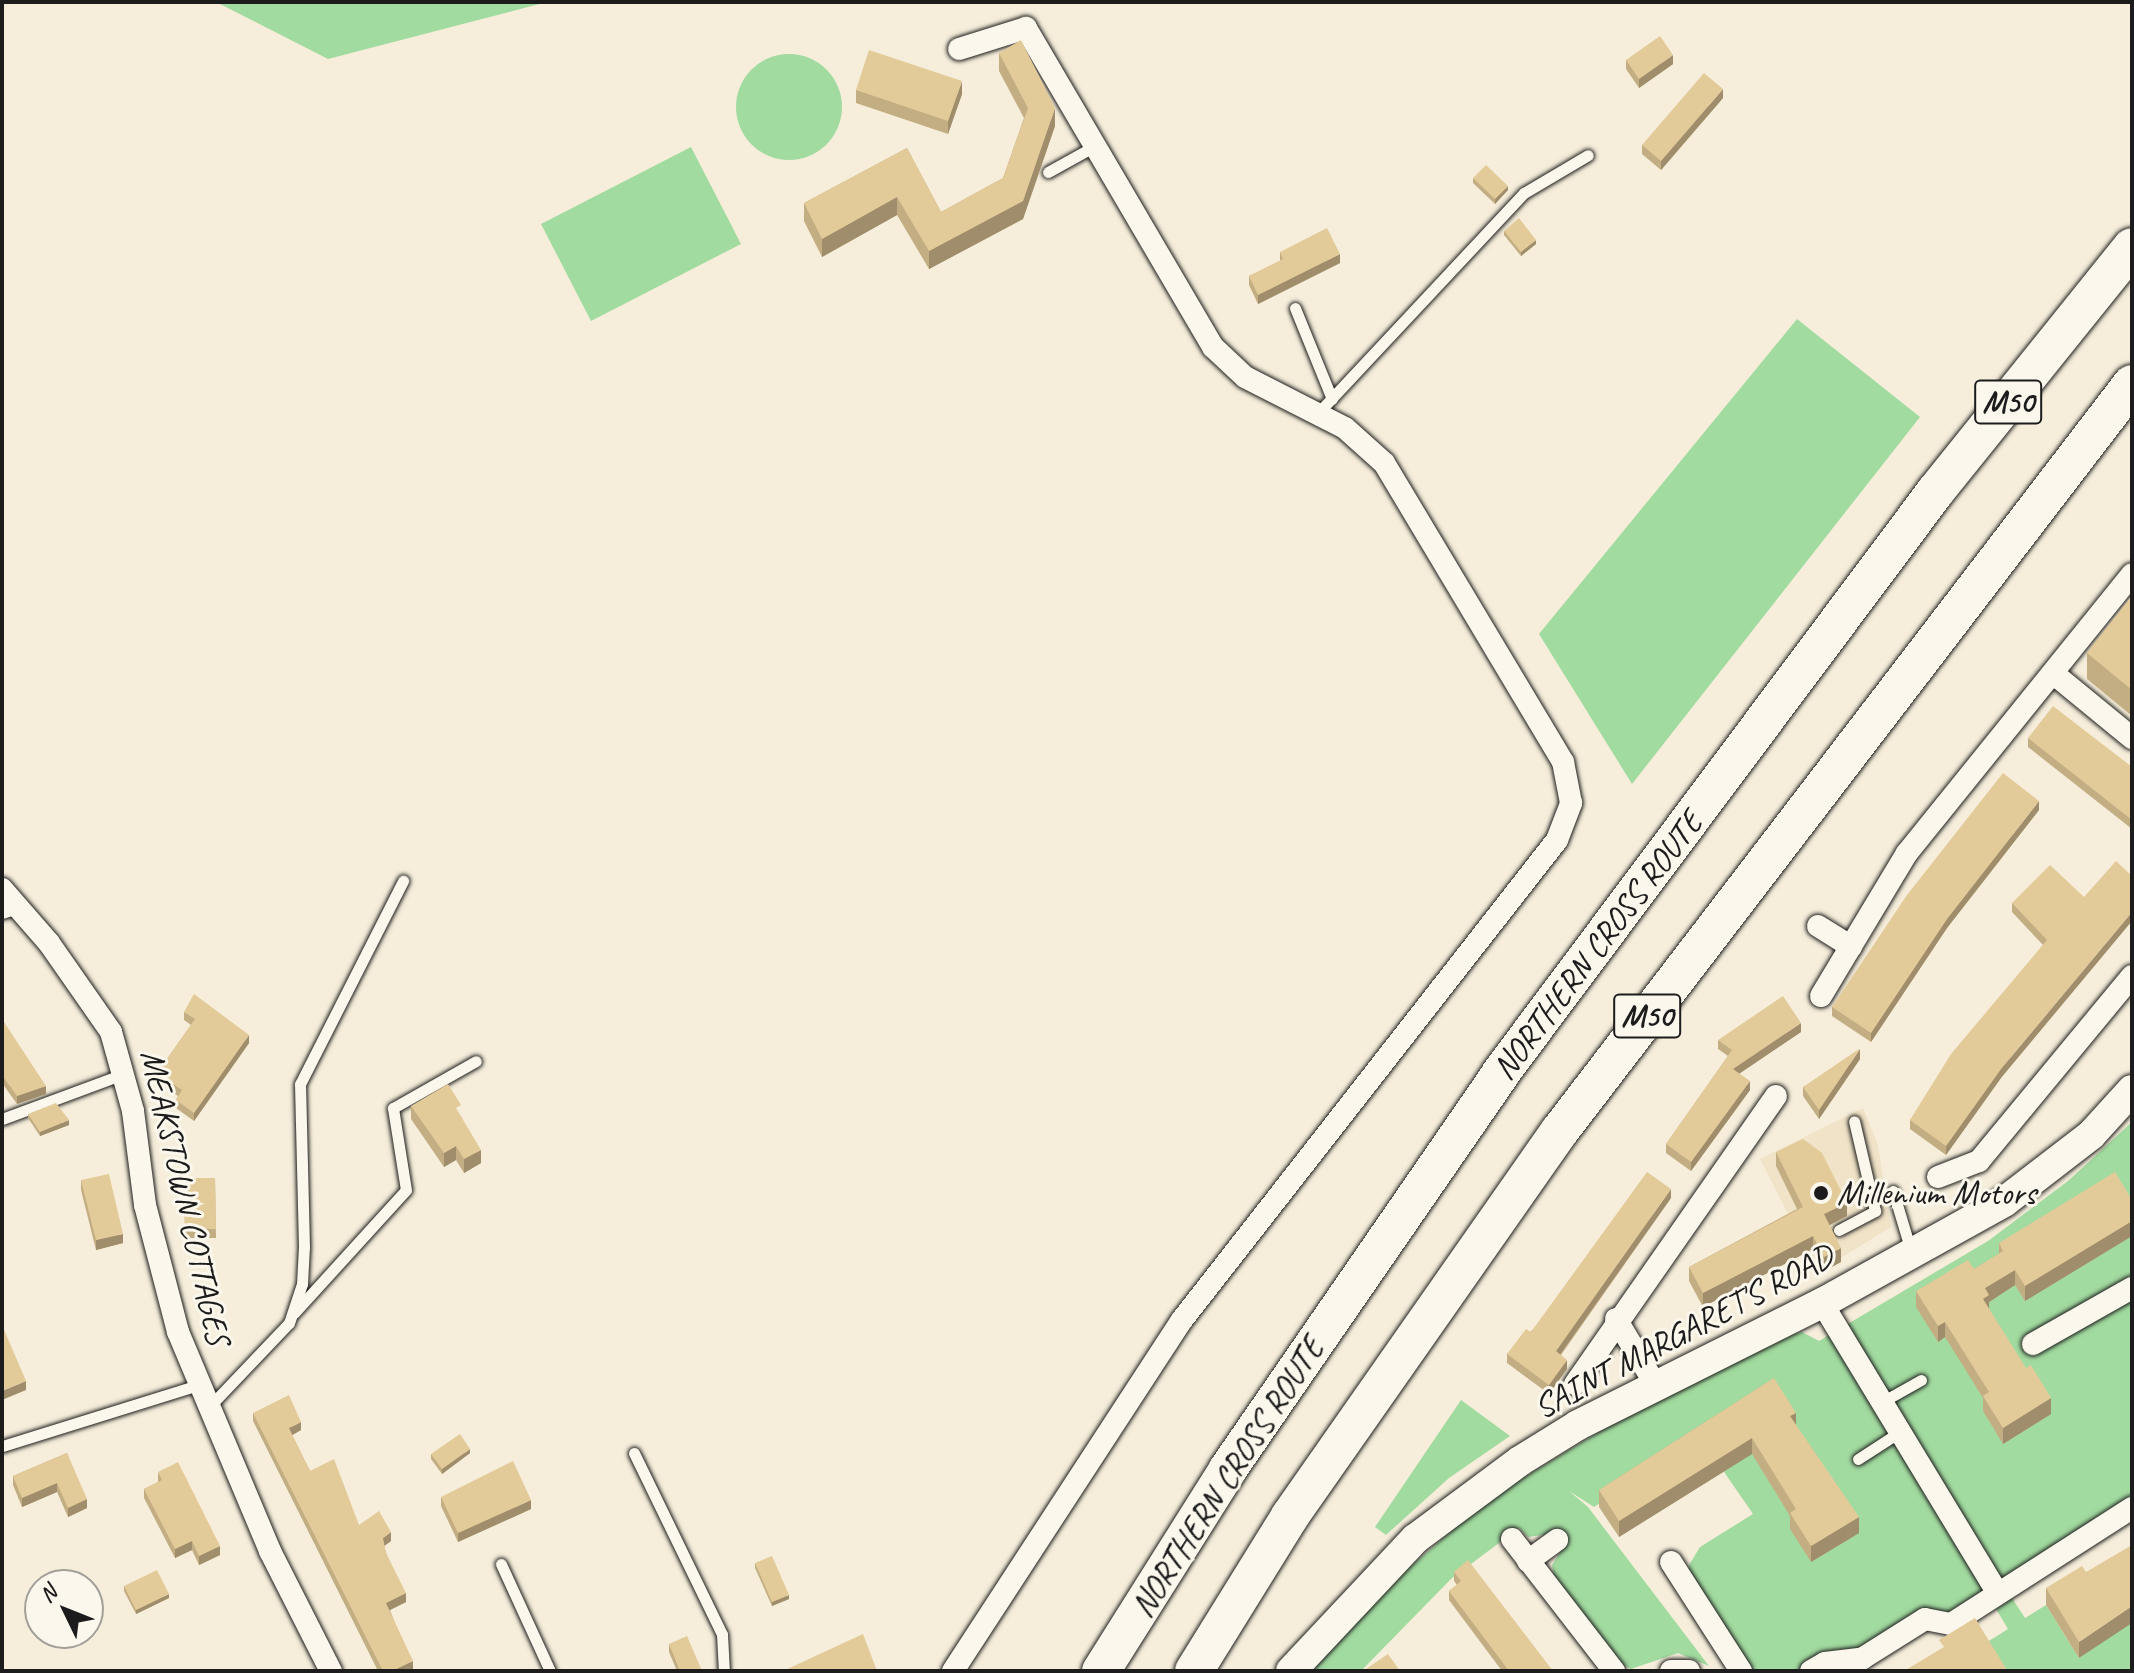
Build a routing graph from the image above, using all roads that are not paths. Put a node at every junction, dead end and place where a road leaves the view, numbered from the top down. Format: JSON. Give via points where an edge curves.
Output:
{"nodes":[{"id":1,"x":959,"y":49,"type":"dead end"},
{"id":2,"x":1095,"y":146,"type":"junction"},
{"id":3,"x":1588,"y":155,"type":"dead end"},
{"id":4,"x":1048,"y":172,"type":"dead end"},
{"id":5,"x":2132,"y":247,"type":"edge"},
{"id":6,"x":1295,"y":308,"type":"dead end"},
{"id":7,"x":2132,"y":384,"type":"edge"},
{"id":8,"x":1324,"y":407,"type":"junction"},
{"id":9,"x":2132,"y":574,"type":"edge"},
{"id":10,"x":2054,"y":674,"type":"junction"},
{"id":11,"x":2132,"y":738,"type":"edge"},
{"id":12,"x":403,"y":881,"type":"dead end"},
{"id":13,"x":2,"y":889,"type":"edge"},
{"id":14,"x":10,"y":910,"type":"edge"},
{"id":15,"x":1818,"y":926,"type":"dead end"},
{"id":16,"x":1851,"y":947,"type":"junction"},
{"id":17,"x":2132,"y":976,"type":"edge"},
{"id":18,"x":1821,"y":996,"type":"dead end"},
{"id":19,"x":476,"y":1061,"type":"dead end"},
{"id":20,"x":124,"y":1074,"type":"junction"},
{"id":21,"x":2132,"y":1090,"type":"edge"},
{"id":22,"x":1776,"y":1096,"type":"dead end"},
{"id":23,"x":2,"y":1119,"type":"edge"},
{"id":24,"x":1854,"y":1121,"type":"dead end"},
{"id":25,"x":1938,"y":1177,"type":"dead end"},
{"id":26,"x":1893,"y":1191,"type":"dead end"},
{"id":27,"x":1875,"y":1211,"type":"junction"},
{"id":28,"x":1899,"y":1218,"type":"junction"},
{"id":29,"x":1839,"y":1230,"type":"dead end"},
{"id":30,"x":1911,"y":1253,"type":"junction"},
{"id":31,"x":2132,"y":1288,"type":"edge"},
{"id":32,"x":1822,"y":1303,"type":"junction"},
{"id":33,"x":291,"y":1317,"type":"junction"},
{"id":34,"x":1616,"y":1319,"type":"junction"},
{"id":35,"x":2033,"y":1344,"type":"dead end"},
{"id":36,"x":1921,"y":1380,"type":"dead end"},
{"id":37,"x":1575,"y":1384,"type":"dead end"},
{"id":38,"x":1655,"y":1384,"type":"junction"},
{"id":39,"x":198,"y":1385,"type":"junction"},
{"id":40,"x":1879,"y":1404,"type":"junction"},
{"id":41,"x":207,"y":1409,"type":"junction"},
{"id":42,"x":1898,"y":1433,"type":"junction"},
{"id":43,"x":2,"y":1446,"type":"edge"},
{"id":44,"x":634,"y":1453,"type":"dead end"},
{"id":45,"x":1858,"y":1459,"type":"dead end"},
{"id":46,"x":2132,"y":1508,"type":"edge"},
{"id":47,"x":1512,"y":1539,"type":"dead end"},
{"id":48,"x":1557,"y":1540,"type":"dead end"},
{"id":49,"x":1528,"y":1561,"type":"junction"},
{"id":50,"x":1671,"y":1562,"type":"dead end"},
{"id":51,"x":501,"y":1564,"type":"dead end"},
{"id":52,"x":1997,"y":1592,"type":"junction"},
{"id":53,"x":331,"y":1671,"type":"edge"},
{"id":54,"x":550,"y":1671,"type":"edge"},
{"id":55,"x":724,"y":1671,"type":"edge"},
{"id":56,"x":953,"y":1671,"type":"edge"},
{"id":57,"x":1101,"y":1671,"type":"edge"},
{"id":58,"x":1194,"y":1671,"type":"edge"},
{"id":59,"x":1291,"y":1671,"type":"edge"},
{"id":60,"x":1614,"y":1671,"type":"edge"},
{"id":61,"x":1671,"y":1671,"type":"edge"},
{"id":62,"x":1689,"y":1671,"type":"edge"},
{"id":63,"x":1741,"y":1671,"type":"edge"},
{"id":64,"x":1811,"y":1671,"type":"edge"}],
"edges":[{"from":1,"to":2,"type":"street","via":[[1026,28]]},
{"from":2,"to":4,"type":"lane"},
{"from":2,"to":8,"type":"street","via":[[1213,347],[1245,377]]},
{"from":3,"to":8,"type":"lane","via":[[1524,193]]},
{"from":5,"to":57,"type":"highway","name":"NORTHERN CROSS ROUTE","number":"M50","via":[[1935,492],[1500,1074],[1228,1469]]},
{"from":6,"to":8,"type":"lane"},
{"from":7,"to":58,"type":"highway","number":"M50","via":[[1559,1132],[1290,1516]]},
{"from":8,"to":56,"type":"street","via":[[1384,463],[1563,762],[1571,803],[1557,840],[1182,1320]]},
{"from":9,"to":10,"type":"street"},
{"from":10,"to":11,"type":"street"},
{"from":10,"to":16,"type":"street","via":[[1907,853]]},
{"from":12,"to":33,"type":"lane","via":[[300,1084],[304,1247],[302,1284]]},
{"from":13,"to":14,"type":"street","name":"MEAKSTOWN COTTAGES"},
{"from":14,"to":20,"type":"street","name":"MEAKSTOWN COTTAGES","via":[[49,943],[111,1032]]},
{"from":15,"to":16,"type":"street"},
{"from":16,"to":18,"type":"street"},
{"from":17,"to":25,"type":"street","via":[[1979,1161]]},
{"from":19,"to":33,"type":"lane","via":[[393,1108],[406,1190]]},
{"from":20,"to":23,"type":"lane"},
{"from":20,"to":39,"type":"street","name":"MEAKSTOWN COTTAGES","via":[[145,1205],[178,1332]]},
{"from":21,"to":30,"type":"main road","name":"SAINT MARGARET'S ROAD","via":[[2042,1178]]},
{"from":22,"to":34,"type":"street"},
{"from":24,"to":27,"type":"lane"},
{"from":26,"to":28,"type":"lane"},
{"from":27,"to":28,"type":"lane"},
{"from":27,"to":29,"type":"lane"},
{"from":28,"to":30,"type":"lane"},
{"from":30,"to":32,"type":"main road","name":"SAINT MARGARET'S ROAD"},
{"from":31,"to":35,"type":"street"},
{"from":32,"to":38,"type":"main road","name":"SAINT MARGARET'S ROAD"},
{"from":32,"to":40,"type":"street"},
{"from":33,"to":41,"type":"lane","via":[[257,1362]]},
{"from":34,"to":37,"type":"street"},
{"from":34,"to":38,"type":"street"},
{"from":36,"to":40,"type":"lane"},
{"from":38,"to":59,"type":"main road","name":"SAINT MARGARET'S ROAD","via":[[1520,1461],[1415,1539]]},
{"from":39,"to":41,"type":"street","name":"MEAKSTOWN COTTAGES"},
{"from":39,"to":43,"type":"lane"},
{"from":40,"to":42,"type":"street"},
{"from":41,"to":53,"type":"street","name":"MEAKSTOWN COTTAGES"},
{"from":42,"to":45,"type":"lane"},
{"from":42,"to":52,"type":"street"},
{"from":44,"to":55,"type":"lane","via":[[722,1634]]},
{"from":46,"to":52,"type":"street"},
{"from":47,"to":49,"type":"street"},
{"from":48,"to":49,"type":"street"},
{"from":49,"to":60,"type":"street"},
{"from":50,"to":63,"type":"street"},
{"from":51,"to":54,"type":"lane"},
{"from":52,"to":64,"type":"street","via":[[1951,1624],[1925,1619],[1863,1658],[1825,1663]]},
{"from":61,"to":62,"type":"street"}]}
